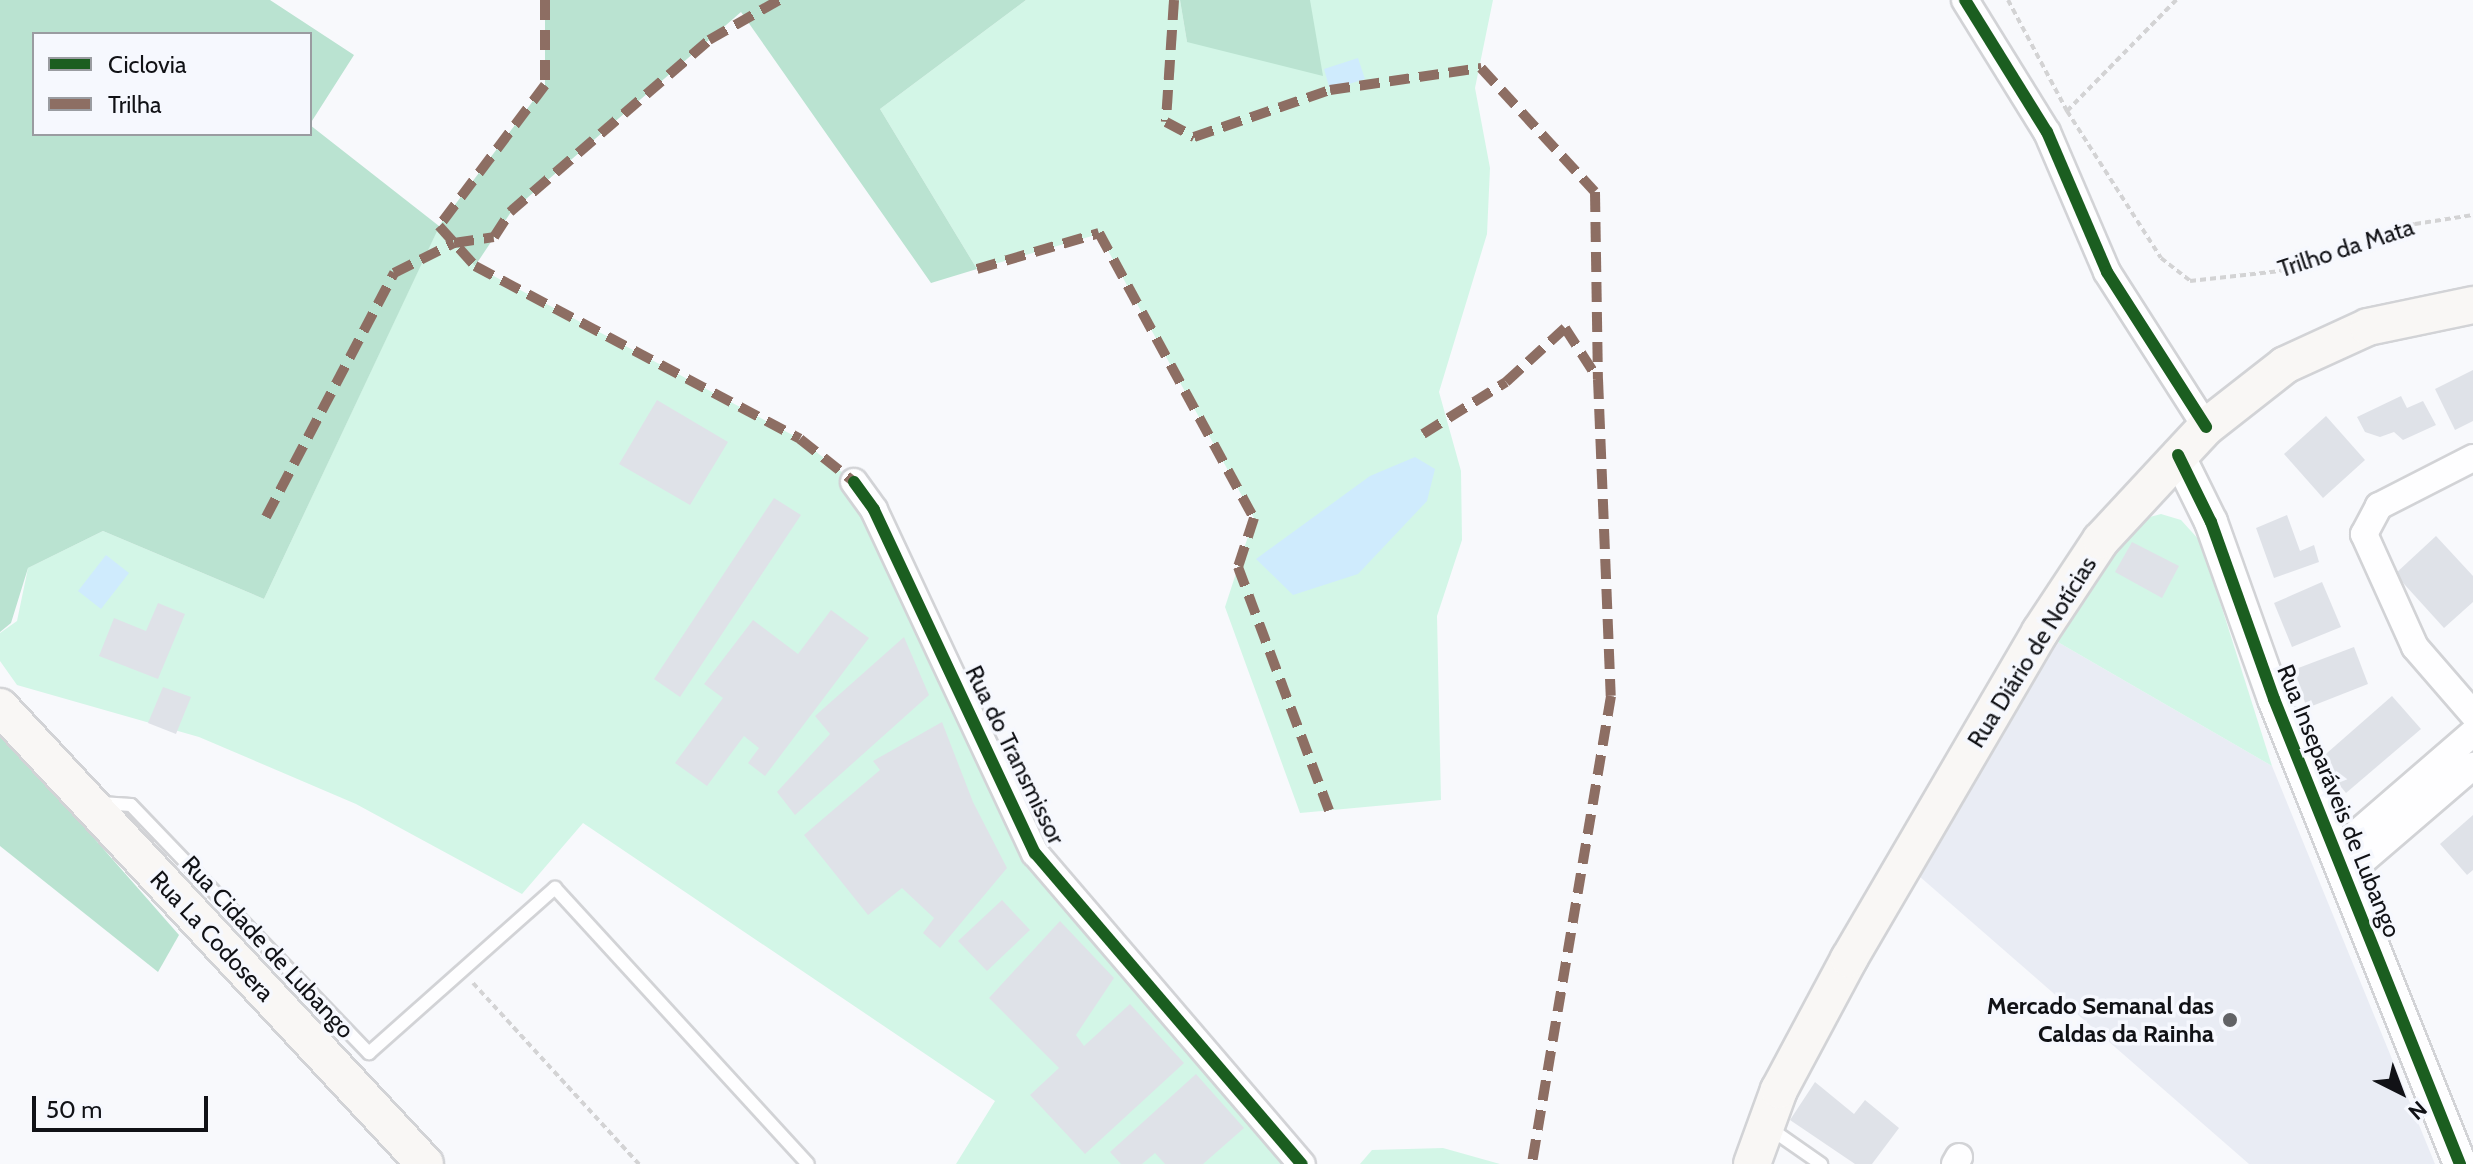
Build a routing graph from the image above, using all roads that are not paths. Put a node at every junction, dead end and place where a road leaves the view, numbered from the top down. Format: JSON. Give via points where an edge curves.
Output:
{"nodes":[{"id":1,"x":1965,"y":0,"type":"edge"},
{"id":2,"x":2473,"y":305,"type":"edge"},
{"id":3,"x":2206,"y":427,"type":"junction"},
{"id":4,"x":2178,"y":455,"type":"junction"},
{"id":5,"x":2473,"y":458,"type":"edge"},
{"id":6,"x":854,"y":482,"type":"dead end"},
{"id":7,"x":0,"y":707,"type":"edge"},
{"id":8,"x":2473,"y":714,"type":"edge"},
{"id":9,"x":2473,"y":733,"type":"edge"},
{"id":10,"x":2473,"y":766,"type":"edge"},
{"id":11,"x":87,"y":802,"type":"junction"},
{"id":12,"x":2340,"y":864,"type":"junction"},
{"id":13,"x":1764,"y":1124,"type":"junction"},
{"id":14,"x":425,"y":1164,"type":"edge"},
{"id":15,"x":808,"y":1164,"type":"edge"},
{"id":16,"x":1302,"y":1164,"type":"edge"},
{"id":17,"x":1752,"y":1164,"type":"edge"},
{"id":18,"x":1821,"y":1164,"type":"edge"},
{"id":19,"x":2460,"y":1164,"type":"edge"}],
"edges":[{"from":1,"to":3,"type":"street","via":[[2047,132],[2107,272]]},
{"from":2,"to":3,"type":"main road","name":"Rua Diário de Notícias","via":[[2325,343],[2256,385]]},
{"from":3,"to":4,"type":"main road","name":"Rua Diário de Notícias"},
{"from":4,"to":12,"type":"street","name":"Rua Inseparáveis de Lubango","via":[[2211,522]]},
{"from":4,"to":13,"type":"main road","name":"Rua Diário de Notícias","via":[[2101,540],[2061,596],[1849,959]]},
{"from":5,"to":8,"type":"street","via":[[2379,506],[2364,534],[2415,647]]},
{"from":6,"to":16,"type":"street","name":"Rua do Transmissor","via":[[874,510],[1035,853]]},
{"from":7,"to":11,"type":"main road","name":"Rua La Codosera"},
{"from":9,"to":12,"type":"street"},
{"from":10,"to":12,"type":"street"},
{"from":11,"to":14,"type":"main road","name":"Rua La Codosera"},
{"from":11,"to":15,"type":"lane","name":"Rua Cidade de Lubango","via":[[131,805],[369,1053],[555,888]]},
{"from":12,"to":19,"type":"street","name":"Rua Inseparáveis de Lubango"},
{"from":13,"to":17,"type":"main road","name":"Rua Diário de Notícias"},
{"from":13,"to":18,"type":"lane"}]}
